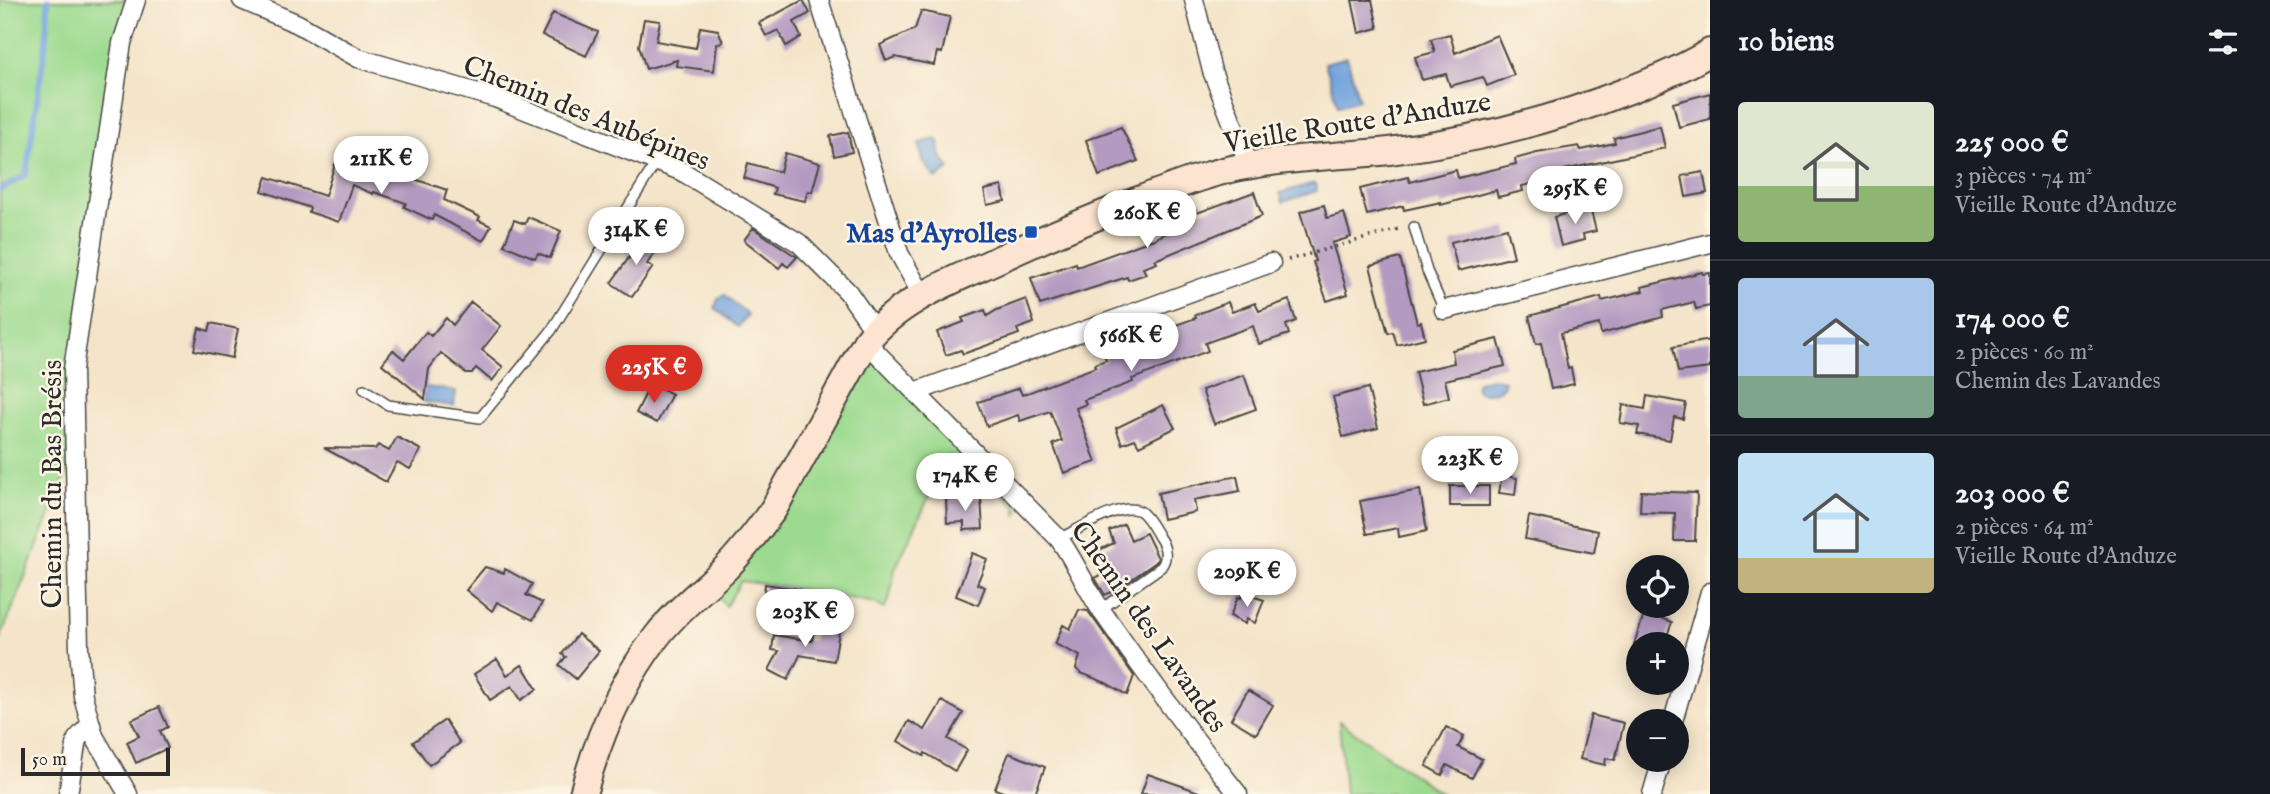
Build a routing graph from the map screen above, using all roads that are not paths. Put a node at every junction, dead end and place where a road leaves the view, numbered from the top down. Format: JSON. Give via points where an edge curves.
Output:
{"nodes":[{"id":1,"x":136,"y":0,"type":"edge"},
{"id":2,"x":242,"y":0,"type":"edge"},
{"id":3,"x":819,"y":0,"type":"edge"},
{"id":4,"x":1194,"y":0,"type":"edge"},
{"id":5,"x":1710,"y":52,"type":"edge"},
{"id":6,"x":657,"y":161,"type":"junction"},
{"id":7,"x":1249,"y":165,"type":"junction"},
{"id":8,"x":1414,"y":227,"type":"road end"},
{"id":9,"x":1710,"y":243,"type":"edge"},
{"id":10,"x":1271,"y":263,"type":"road end"},
{"id":11,"x":923,"y":297,"type":"junction"},
{"id":12,"x":1444,"y":310,"type":"joint"},
{"id":13,"x":871,"y":336,"type":"junction"},
{"id":14,"x":364,"y":389,"type":"dead end"},
{"id":15,"x":915,"y":391,"type":"junction"},
{"id":16,"x":1059,"y":539,"type":"junction"},
{"id":17,"x":1710,"y":592,"type":"edge"},
{"id":18,"x":1100,"y":610,"type":"junction"},
{"id":19,"x":1676,"y":709,"type":"edge"},
{"id":20,"x":91,"y":724,"type":"junction"},
{"id":21,"x":1658,"y":772,"type":"edge"},
{"id":22,"x":68,"y":794,"type":"edge"},
{"id":23,"x":128,"y":794,"type":"edge"},
{"id":24,"x":583,"y":794,"type":"edge"},
{"id":25,"x":1238,"y":794,"type":"edge"},
{"id":26,"x":1652,"y":794,"type":"edge"}],
"edges":[{"from":1,"to":20,"type":"street","name":"Chemin du Bas Brésis","via":[[122,43],[73,369],[79,649]]},
{"from":2,"to":6,"type":"street","name":"Chemin des Aubépines","via":[[298,24],[358,58],[495,98]]},
{"from":3,"to":11,"type":"street","via":[[899,253]]},
{"from":4,"to":7,"type":"street","via":[[1212,71]]},
{"from":5,"to":7,"type":"street","name":"Vieille Route d'Anduze","via":[[1590,106],[1502,131],[1391,151]]},
{"from":6,"to":13,"type":"street","name":"Chemin des Aubépines","via":[[799,243],[848,292]]},
{"from":6,"to":14,"type":"lane","via":[[551,331],[480,418],[387,405]]},
{"from":7,"to":11,"type":"street","name":"Vieille Route d'Anduze","via":[[1085,221]]},
{"from":8,"to":12,"type":"lane"},
{"from":9,"to":12,"type":"street"},
{"from":10,"to":15,"type":"street"},
{"from":11,"to":13,"type":"street","name":"Vieille Route d'Anduze"},
{"from":13,"to":15,"type":"street","name":"Chemin des Lavandes"},
{"from":13,"to":24,"type":"street","name":"Vieille Route d'Anduze","via":[[773,510],[726,568],[658,635],[622,690],[595,749]]},
{"from":15,"to":16,"type":"street","name":"Chemin des Lavandes"},
{"from":16,"to":18,"type":"street","name":"Chemin des Lavandes"},
{"from":16,"to":18,"type":"lane","via":[[1130,508],[1144,515],[1163,543],[1166,557],[1157,572]]},
{"from":17,"to":19,"type":"street"},
{"from":18,"to":25,"type":"street","name":"Chemin des Lavandes"},
{"from":20,"to":22,"type":"street","via":[[77,739]]},
{"from":20,"to":23,"type":"street","name":"Chemin du Bas Brésis"},
{"from":21,"to":26,"type":"street"}]}
